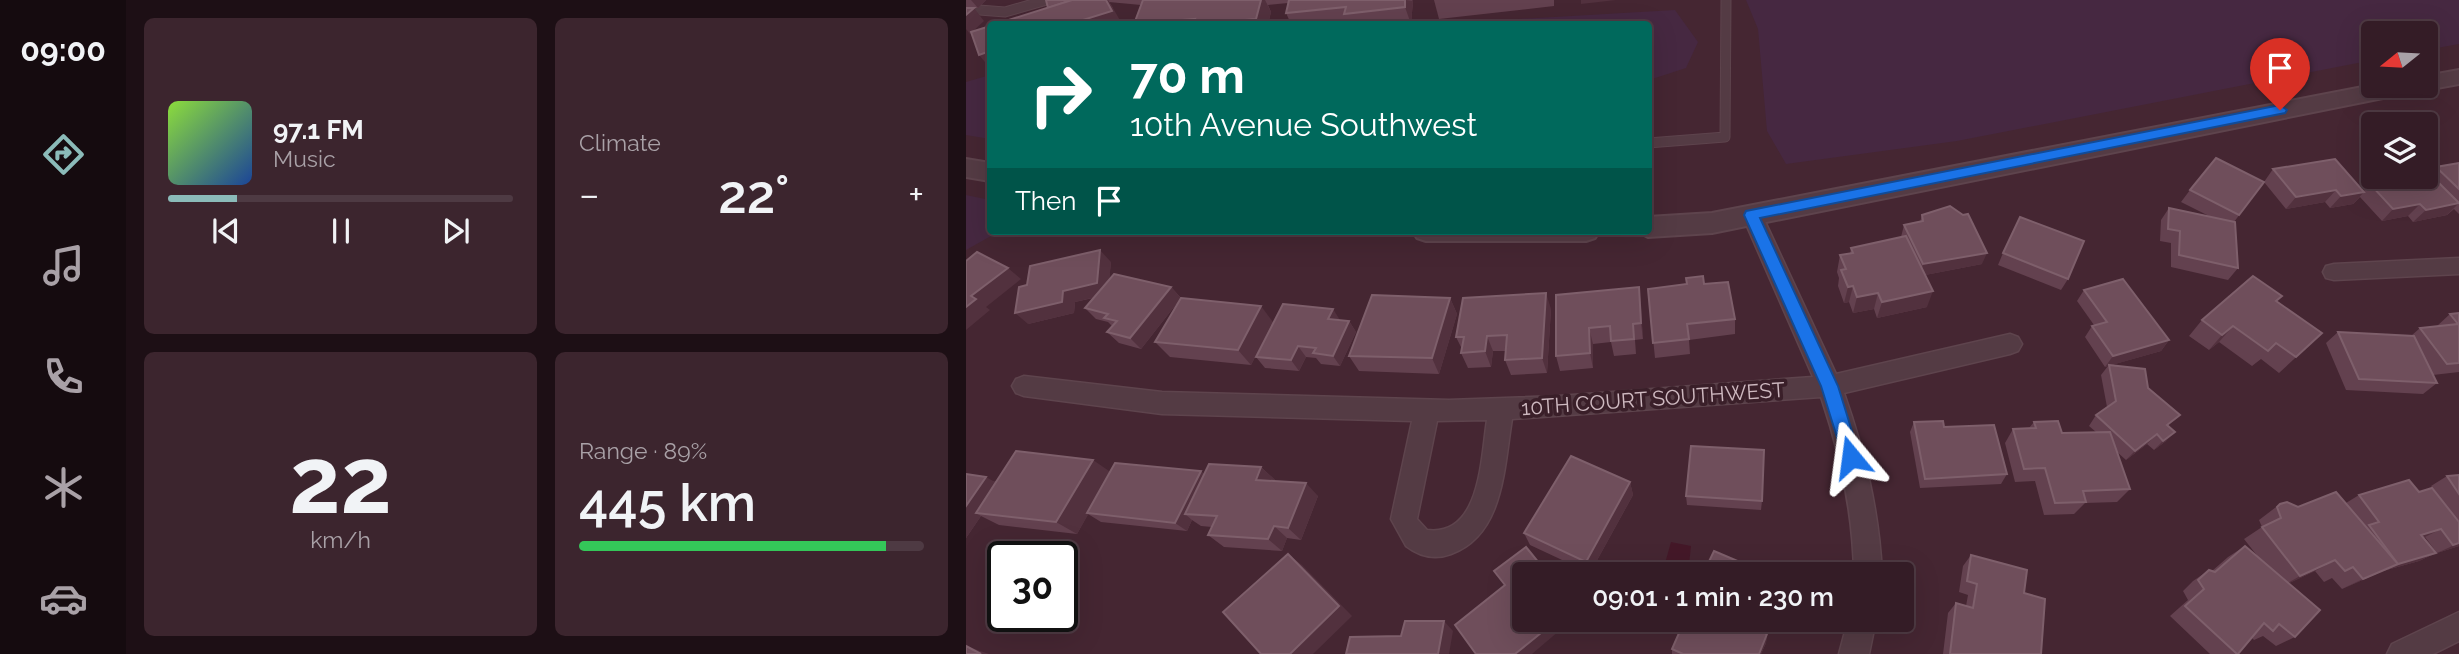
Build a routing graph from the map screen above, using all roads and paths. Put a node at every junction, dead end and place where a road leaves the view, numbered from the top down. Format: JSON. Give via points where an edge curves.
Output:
{"nodes":[{"id":1,"x":1047,"y":0,"type":"edge"},
{"id":2,"x":1726,"y":0,"type":"edge"},
{"id":3,"x":966,"y":9,"type":"edge"},
{"id":4,"x":2459,"y":77,"type":"edge"},
{"id":5,"x":2438,"y":81,"type":"edge"},
{"id":6,"x":2361,"y":95,"type":"edge"},
{"id":7,"x":1652,"y":143,"type":"edge"},
{"id":8,"x":966,"y":168,"type":"edge"},
{"id":9,"x":987,"y":172,"type":"edge"},
{"id":10,"x":1752,"y":215,"type":"junction"},
{"id":11,"x":1652,"y":227,"type":"edge"},
{"id":12,"x":2459,"y":266,"type":"edge"},
{"id":13,"x":2334,"y":272,"type":"dead end"},
{"id":14,"x":2010,"y":344,"type":"dead end"},
{"id":15,"x":1024,"y":386,"type":"dead end"},
{"id":16,"x":1830,"y":386,"type":"junction"},
{"id":17,"x":1501,"y":409,"type":"junction"},
{"id":18,"x":1427,"y":410,"type":"junction"},
{"id":19,"x":1868,"y":562,"type":"edge"},
{"id":20,"x":2459,"y":626,"type":"edge"},
{"id":21,"x":1859,"y":632,"type":"edge"},
{"id":22,"x":1854,"y":654,"type":"edge"},
{"id":23,"x":2402,"y":654,"type":"edge"}],
"edges":[{"from":1,"to":3,"type":"lane","via":[[1005,12]]},
{"from":2,"to":7,"type":"lane","via":[[1726,137]]},
{"from":4,"to":5,"type":"street"},
{"from":6,"to":10,"type":"street"},
{"from":8,"to":9,"type":"street"},
{"from":10,"to":11,"type":"street"},
{"from":10,"to":16,"type":"street"},
{"from":12,"to":13,"type":"street"},
{"from":14,"to":16,"type":"street","name":"10TH COURT SOUTHWEST"},
{"from":15,"to":18,"type":"street","name":"10TH COURT SOUTHWEST","via":[[1161,402]]},
{"from":16,"to":17,"type":"street","name":"10TH COURT SOUTHWEST"},
{"from":16,"to":19,"type":"street","via":[[1858,481],[1869,538]]},
{"from":17,"to":18,"type":"street","name":"10TH COURT SOUTHWEST"},
{"from":17,"to":18,"type":"street","name":"10TH COURT SOUTHWEST","via":[[1477,521],[1455,540],[1442,544],[1416,539],[1404,519]]},
{"from":20,"to":23,"type":"street"},
{"from":21,"to":22,"type":"street"}]}
